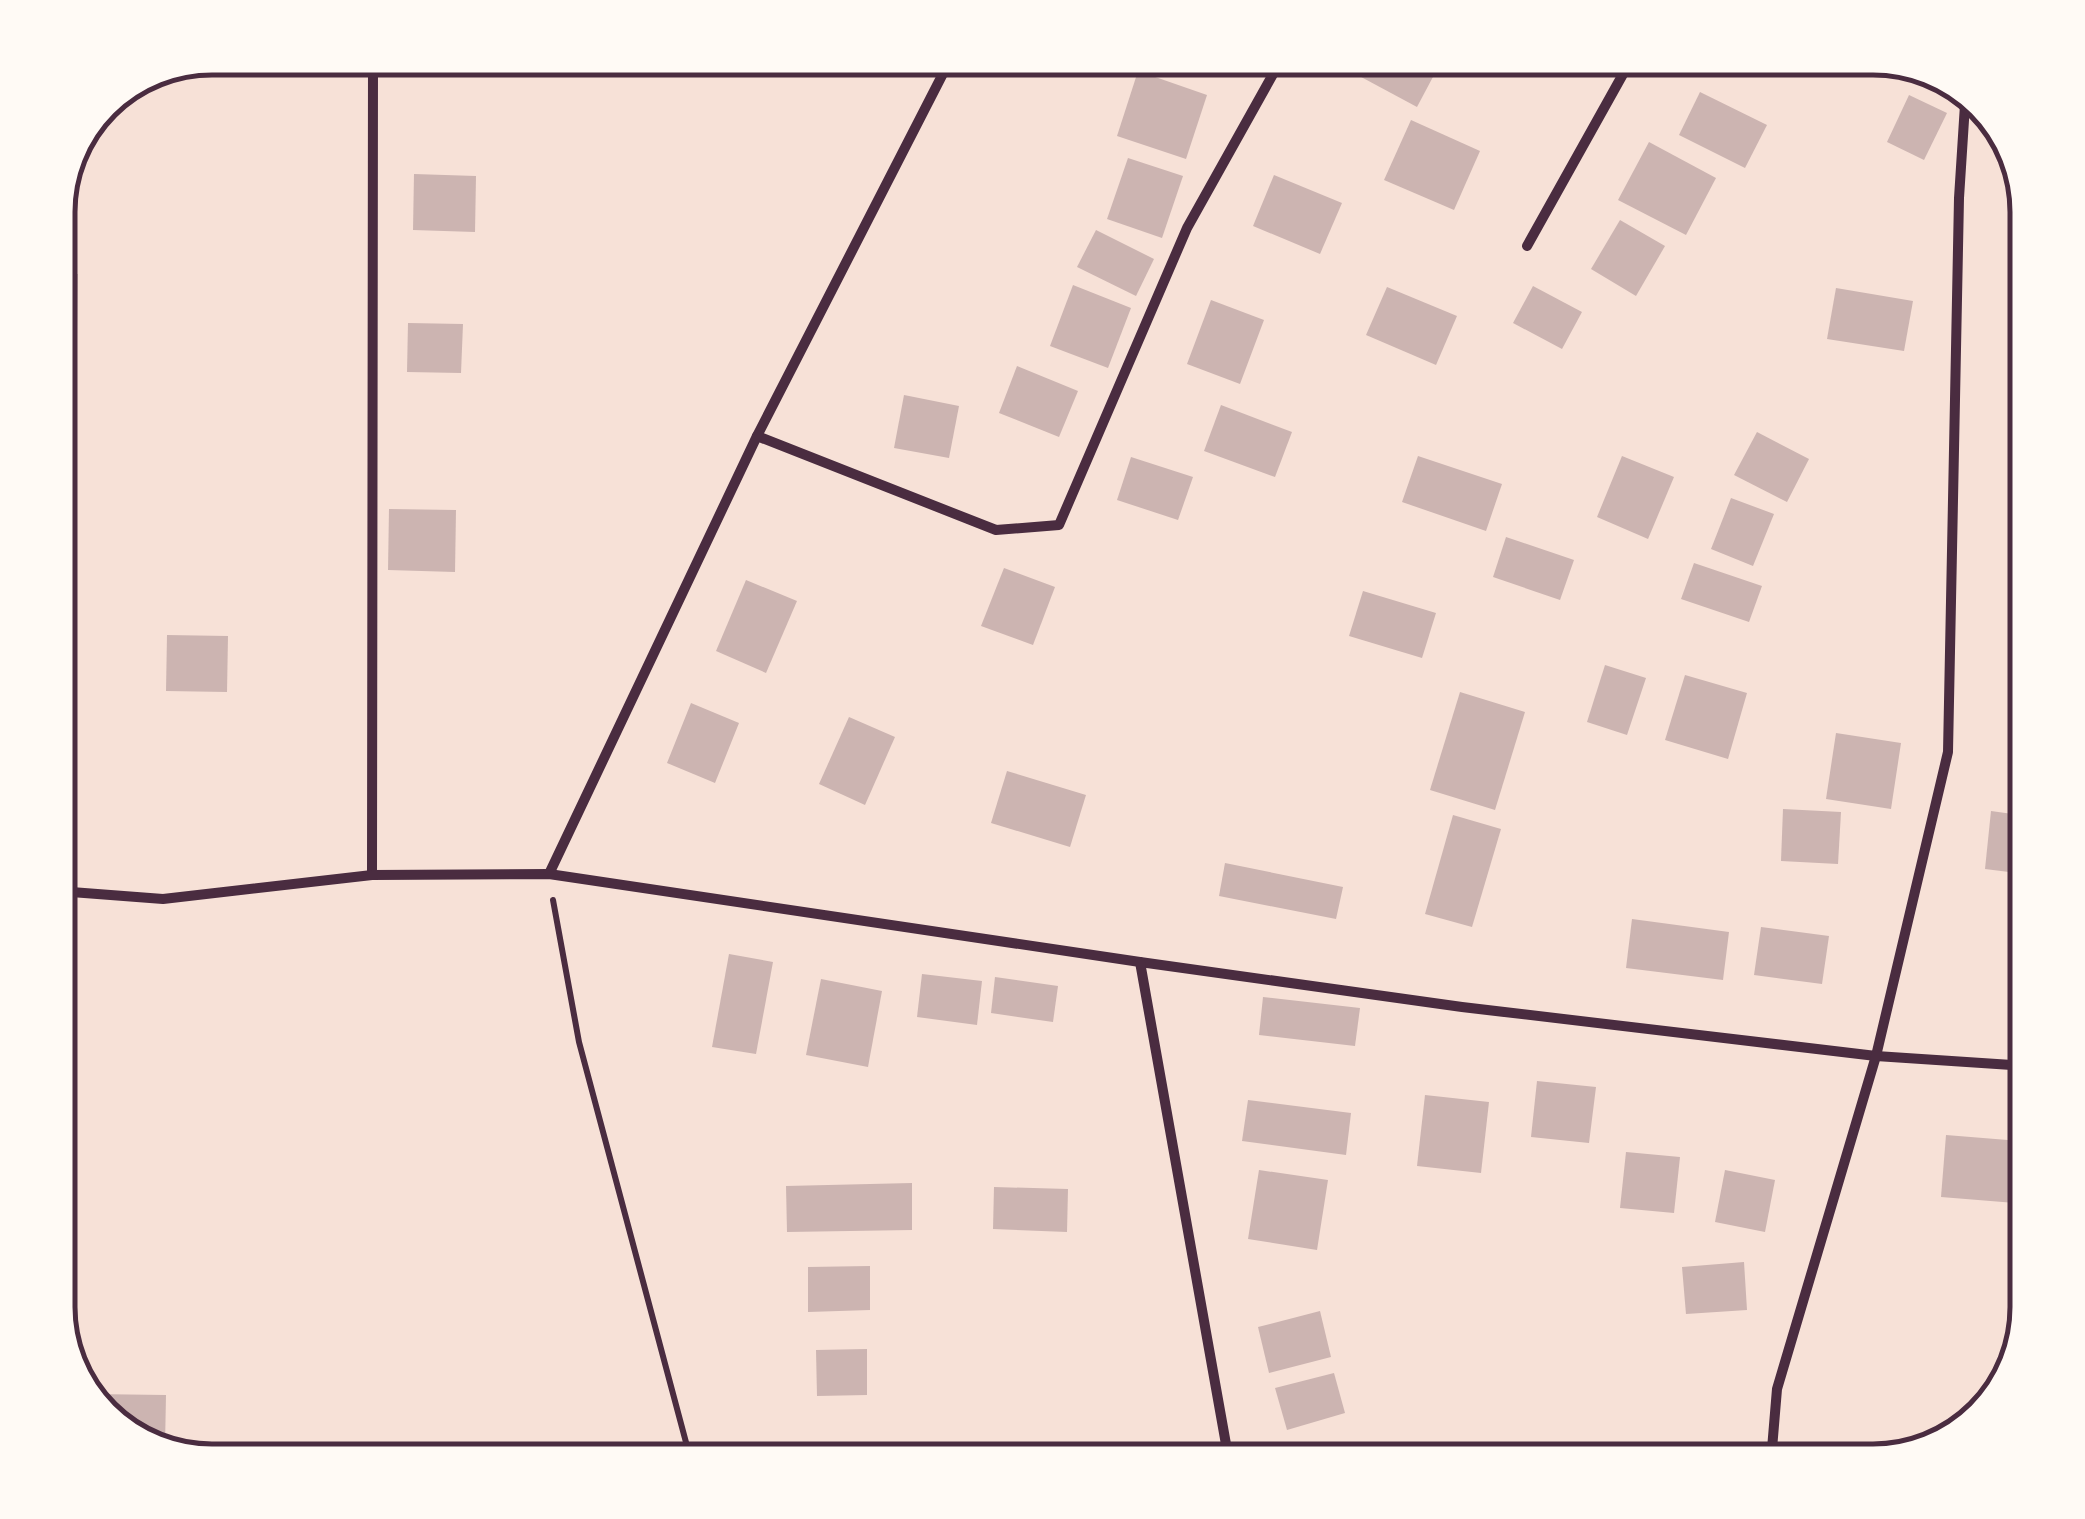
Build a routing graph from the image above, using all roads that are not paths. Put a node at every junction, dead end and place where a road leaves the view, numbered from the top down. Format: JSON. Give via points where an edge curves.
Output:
{"nodes":[{"id":1,"x":373,"y":75,"type":"edge"},
{"id":2,"x":942,"y":75,"type":"edge"},
{"id":3,"x":1272,"y":75,"type":"edge"},
{"id":4,"x":1623,"y":75,"type":"edge"},
{"id":5,"x":1965,"y":111,"type":"edge"},
{"id":6,"x":1527,"y":246,"type":"dead end"},
{"id":7,"x":757,"y":436,"type":"junction"},
{"id":8,"x":549,"y":874,"type":"junction"},
{"id":9,"x":372,"y":875,"type":"junction"},
{"id":10,"x":75,"y":892,"type":"edge"},
{"id":11,"x":1140,"y":962,"type":"junction"},
{"id":12,"x":1876,"y":1056,"type":"junction"},
{"id":13,"x":2010,"y":1065,"type":"edge"},
{"id":14,"x":1226,"y":1444,"type":"edge"},
{"id":15,"x":1772,"y":1444,"type":"edge"}],
"edges":[{"from":1,"to":9,"type":"street"},
{"from":2,"to":7,"type":"street"},
{"from":3,"to":7,"type":"street","via":[[1187,228],[1059,525],[996,530]]},
{"from":4,"to":6,"type":"street"},
{"from":5,"to":12,"type":"street","via":[[1948,752]]},
{"from":7,"to":8,"type":"street"},
{"from":8,"to":9,"type":"street"},
{"from":8,"to":11,"type":"street"},
{"from":9,"to":10,"type":"street","via":[[164,899]]},
{"from":11,"to":12,"type":"street"},
{"from":11,"to":14,"type":"street"},
{"from":12,"to":13,"type":"street"},
{"from":12,"to":15,"type":"street","via":[[1777,1389]]}]}
